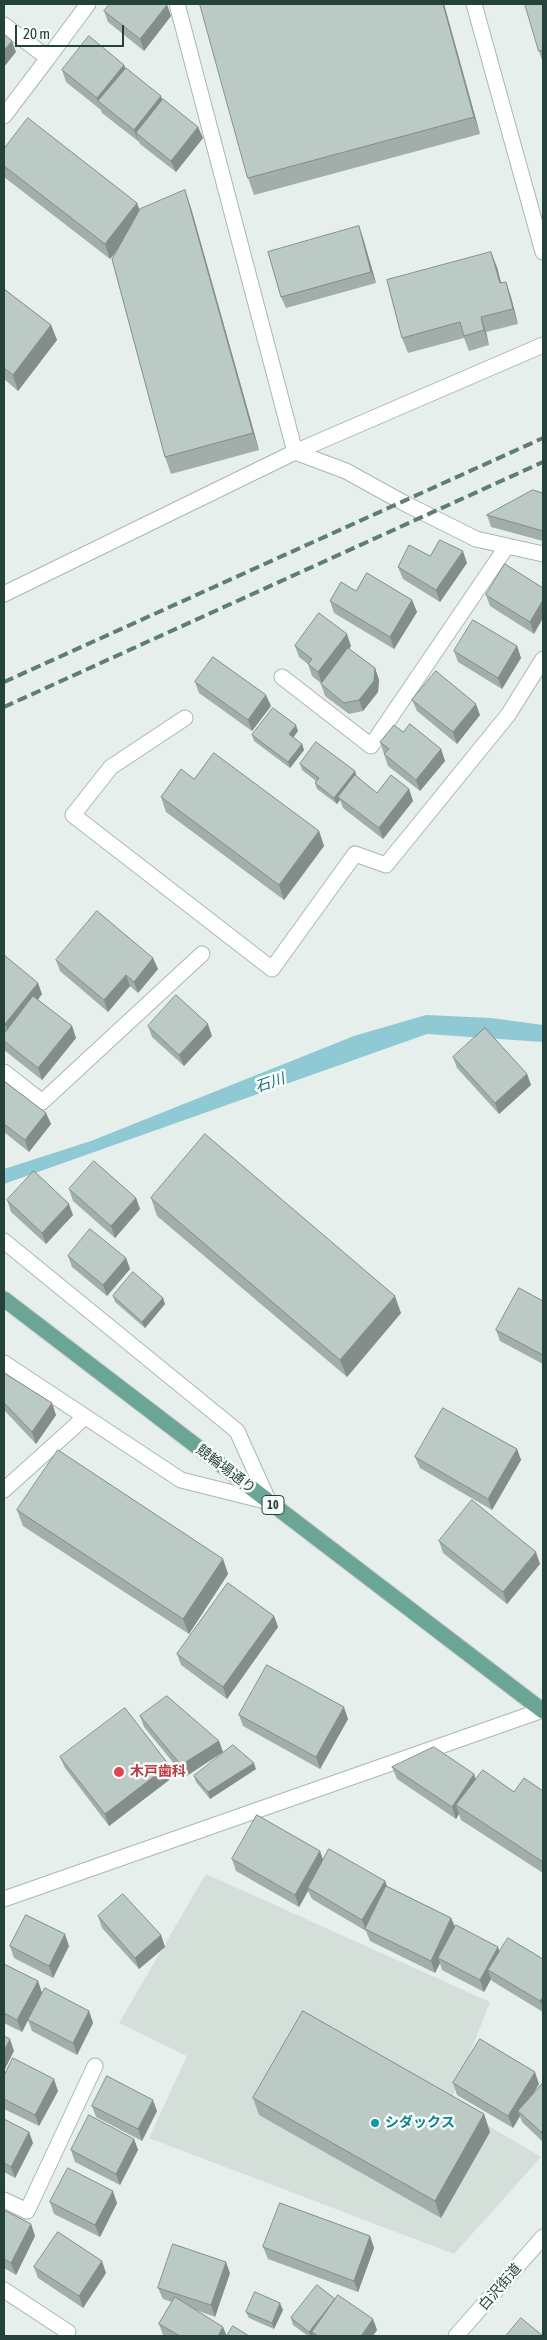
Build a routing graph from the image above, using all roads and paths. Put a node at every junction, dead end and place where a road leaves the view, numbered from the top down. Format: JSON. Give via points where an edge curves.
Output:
{"nodes":[{"id":1,"x":88,"y":4,"type":"edge"},
{"id":2,"x":177,"y":4,"type":"edge"},
{"id":3,"x":474,"y":4,"type":"edge"},
{"id":4,"x":4,"y":25,"type":"edge"},
{"id":5,"x":48,"y":58,"type":"junction"},
{"id":6,"x":4,"y":116,"type":"edge"},
{"id":7,"x":543,"y":252,"type":"edge"},
{"id":8,"x":543,"y":345,"type":"edge"},
{"id":9,"x":295,"y":452,"type":"junction"},
{"id":10,"x":507,"y":546,"type":"junction"},
{"id":11,"x":543,"y":554,"type":"edge"},
{"id":12,"x":4,"y":594,"type":"edge"},
{"id":13,"x":543,"y":659,"type":"edge"},
{"id":14,"x":282,"y":677,"type":"dead end"},
{"id":15,"x":186,"y":718,"type":"dead end"},
{"id":16,"x":202,"y":954,"type":"dead end"},
{"id":17,"x":4,"y":1072,"type":"edge"},
{"id":18,"x":4,"y":1241,"type":"edge"},
{"id":19,"x":4,"y":1299,"type":"edge"},
{"id":20,"x":4,"y":1364,"type":"edge"},
{"id":21,"x":85,"y":1417,"type":"junction"},
{"id":22,"x":4,"y":1490,"type":"edge"},
{"id":23,"x":269,"y":1502,"type":"junction"},
{"id":24,"x":543,"y":1710,"type":"edge"},
{"id":25,"x":4,"y":1899,"type":"edge"},
{"id":26,"x":95,"y":2066,"type":"dead end"},
{"id":27,"x":4,"y":2200,"type":"edge"},
{"id":28,"x":543,"y":2237,"type":"edge"},
{"id":29,"x":4,"y":2290,"type":"edge"},
{"id":30,"x":68,"y":2332,"type":"dead end"},
{"id":31,"x":456,"y":2336,"type":"edge"}],
"edges":[{"from":1,"to":5,"type":"street"},
{"from":2,"to":9,"type":"street"},
{"from":3,"to":7,"type":"street"},
{"from":4,"to":5,"type":"street"},
{"from":5,"to":6,"type":"street"},
{"from":8,"to":9,"type":"street"},
{"from":9,"to":10,"type":"street","via":[[346,470],[476,539]]},
{"from":9,"to":12,"type":"street"},
{"from":10,"to":11,"type":"street"},
{"from":10,"to":14,"type":"street","via":[[371,746]]},
{"from":13,"to":15,"type":"street","via":[[508,715],[386,864],[355,854],[272,968],[73,815],[111,767]]},
{"from":16,"to":17,"type":"street","via":[[42,1102]]},
{"from":18,"to":23,"type":"street","via":[[237,1431]]},
{"from":19,"to":23,"type":"main road","name":"競輪場通り","number":"10"},
{"from":20,"to":21,"type":"street"},
{"from":21,"to":22,"type":"street"},
{"from":21,"to":23,"type":"street","via":[[181,1480]]},
{"from":23,"to":24,"type":"main road","name":"競輪場通り","number":"10"},
{"from":24,"to":25,"type":"street"},
{"from":26,"to":27,"type":"street","via":[[27,2211]]},
{"from":28,"to":31,"type":"street","name":"白沢街道"},
{"from":29,"to":30,"type":"street"}]}
